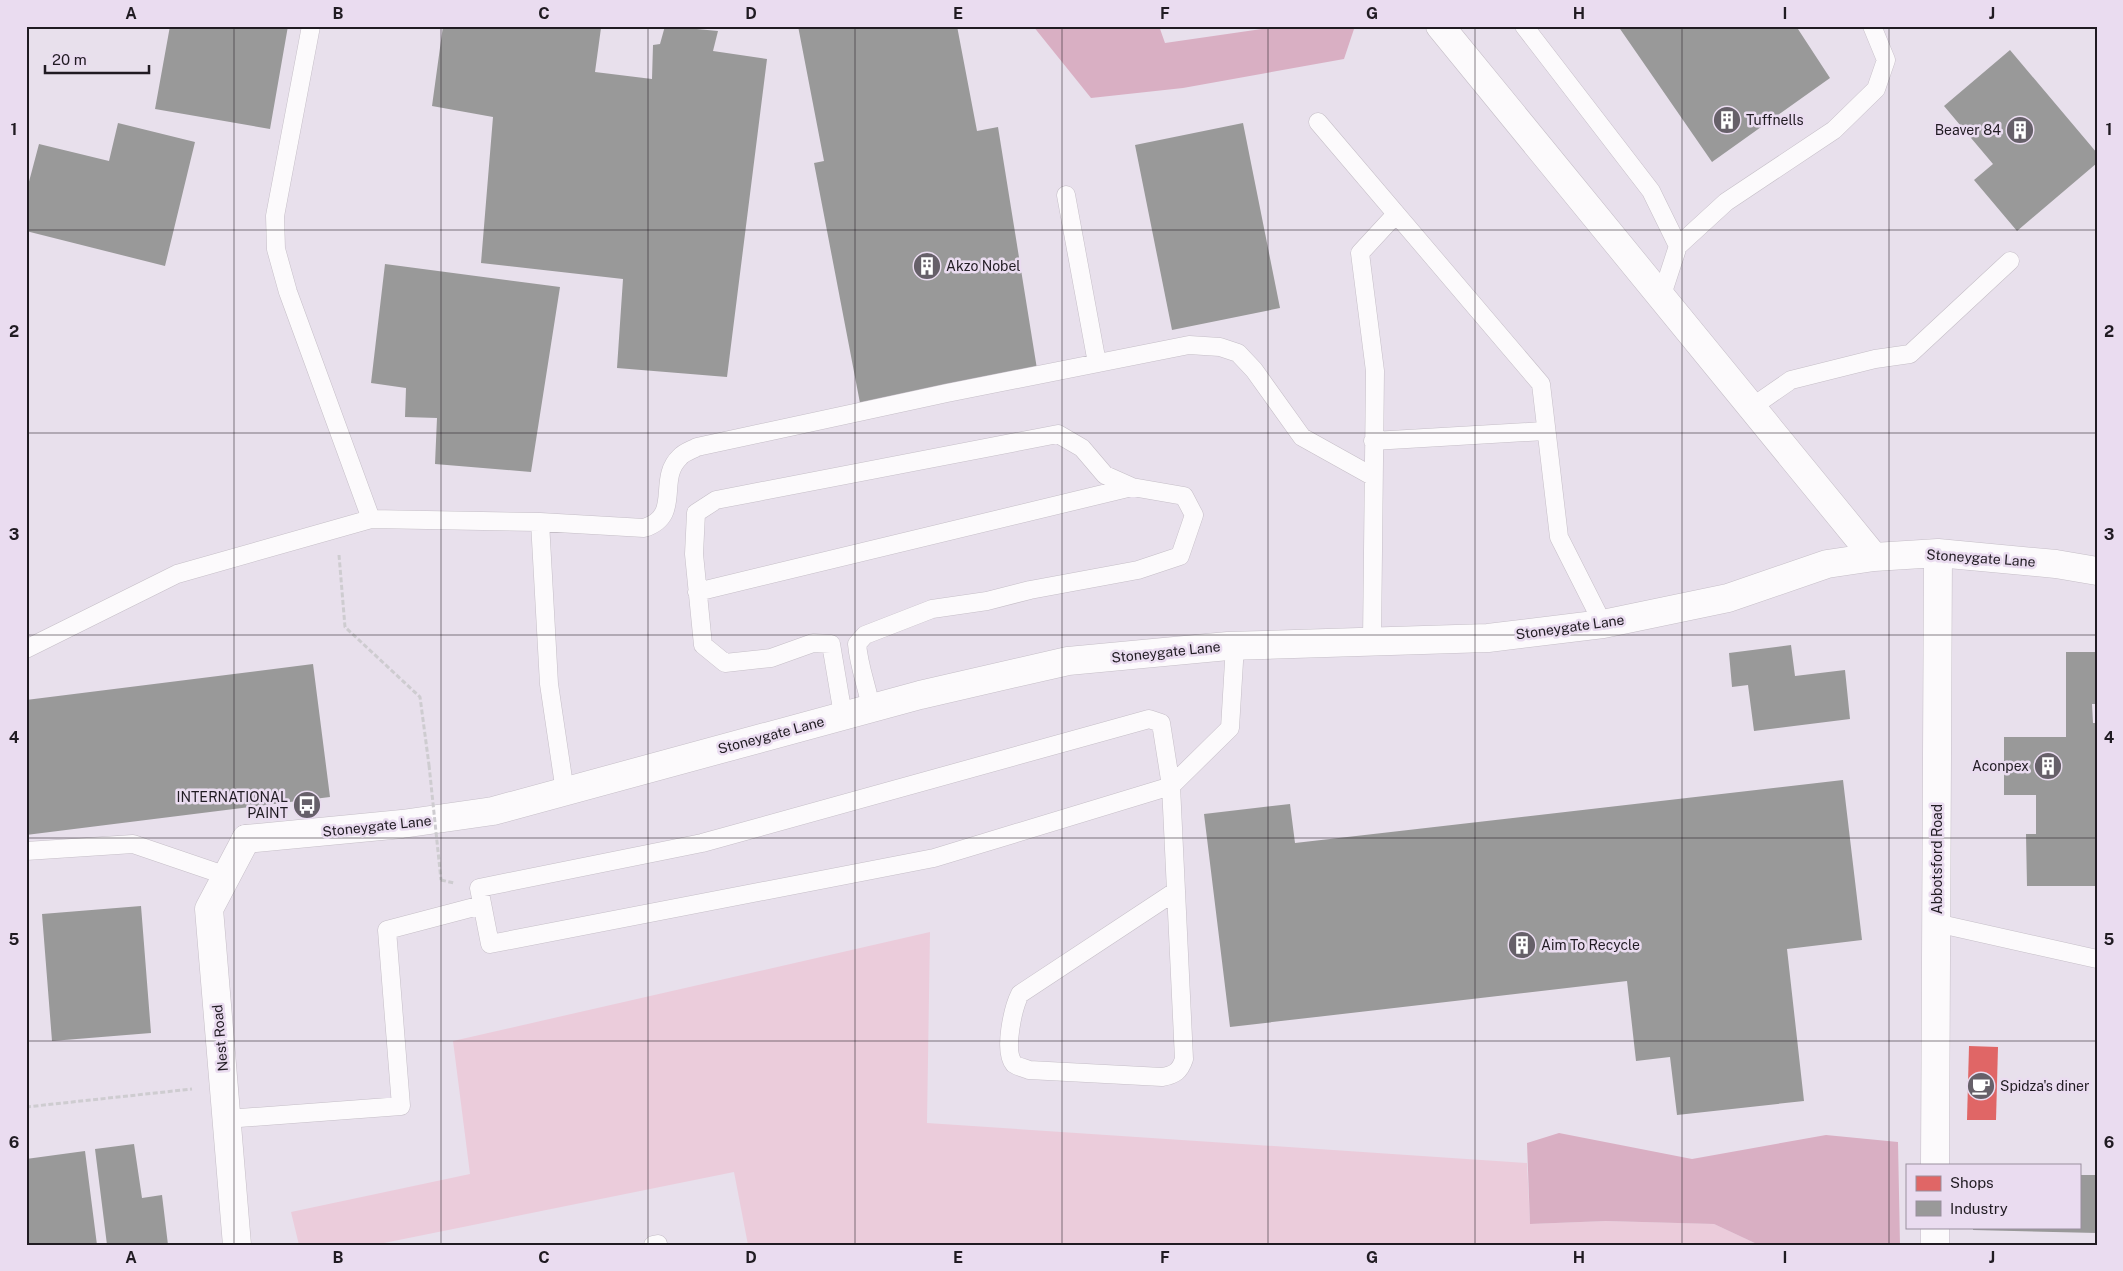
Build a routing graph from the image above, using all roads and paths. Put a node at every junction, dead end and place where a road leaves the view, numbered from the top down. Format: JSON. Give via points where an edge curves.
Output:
{"nodes":[{"id":1,"x":311,"y":26,"type":"edge"},
{"id":2,"x":1440,"y":26,"type":"edge"},
{"id":3,"x":1524,"y":26,"type":"edge"},
{"id":4,"x":1872,"y":26,"type":"edge"},
{"id":5,"x":1318,"y":122,"type":"dead end"},
{"id":6,"x":1066,"y":195,"type":"dead end"},
{"id":7,"x":1396,"y":214,"type":"junction"},
{"id":8,"x":1678,"y":246,"type":"junction"},
{"id":9,"x":2010,"y":261,"type":"dead end"},
{"id":10,"x":1662,"y":295,"type":"junction"},
{"id":11,"x":1097,"y":363,"type":"junction"},
{"id":12,"x":1752,"y":407,"type":"junction"},
{"id":13,"x":1545,"y":431,"type":"junction"},
{"id":14,"x":1373,"y":441,"type":"junction"},
{"id":15,"x":1372,"y":476,"type":"junction"},
{"id":16,"x":1132,"y":487,"type":"junction"},
{"id":17,"x":371,"y":519,"type":"junction"},
{"id":18,"x":540,"y":522,"type":"junction"},
{"id":19,"x":336,"y":528,"type":"junction"},
{"id":20,"x":1938,"y":553,"type":"junction"},
{"id":21,"x":1874,"y":557,"type":"junction"},
{"id":22,"x":2097,"y":571,"type":"edge"},
{"id":23,"x":697,"y":592,"type":"junction"},
{"id":24,"x":1603,"y":624,"type":"junction"},
{"id":25,"x":1372,"y":641,"type":"junction"},
{"id":26,"x":1235,"y":645,"type":"junction"},
{"id":27,"x":26,"y":649,"type":"edge"},
{"id":28,"x":871,"y":708,"type":"junction"},
{"id":29,"x":843,"y":715,"type":"junction"},
{"id":30,"x":1171,"y":786,"type":"junction"},
{"id":31,"x":565,"y":792,"type":"junction"},
{"id":32,"x":246,"y":839,"type":"joint"},
{"id":33,"x":26,"y":851,"type":"edge"},
{"id":34,"x":226,"y":876,"type":"junction"},
{"id":35,"x":441,"y":880,"type":"dead end"},
{"id":36,"x":1176,"y":891,"type":"junction"},
{"id":37,"x":482,"y":905,"type":"junction"},
{"id":38,"x":1936,"y":923,"type":"junction"},
{"id":39,"x":2097,"y":959,"type":"edge"},
{"id":40,"x":224,"y":1086,"type":"junction"},
{"id":41,"x":26,"y":1107,"type":"edge"},
{"id":42,"x":226,"y":1119,"type":"junction"},
{"id":43,"x":1935,"y":1164,"type":"edge"},
{"id":44,"x":1935,"y":1228,"type":"edge"},
{"id":45,"x":237,"y":1245,"type":"edge"},
{"id":46,"x":1935,"y":1245,"type":"edge"}],
"edges":[{"from":1,"to":17,"type":"lane","via":[[275,216],[276,250],[288,292]]},
{"from":2,"to":10,"type":"street"},
{"from":3,"to":8,"type":"lane","via":[[1651,191]]},
{"from":4,"to":8,"type":"lane","via":[[1886,60],[1876,89],[1834,130],[1726,202]]},
{"from":5,"to":7,"type":"lane"},
{"from":6,"to":11,"type":"lane"},
{"from":7,"to":13,"type":"lane","via":[[1541,384]]},
{"from":7,"to":14,"type":"lane","via":[[1360,253],[1375,371]]},
{"from":8,"to":10,"type":"lane"},
{"from":9,"to":12,"type":"lane","via":[[1910,354],[1874,359],[1791,380]]},
{"from":10,"to":12,"type":"street"},
{"from":11,"to":15,"type":"lane","via":[[1189,345],[1220,347],[1238,353],[1302,437]]},
{"from":11,"to":18,"type":"lane","via":[[697,447],[674,464],[665,515],[657,524],[644,528]]},
{"from":12,"to":21,"type":"street"},
{"from":13,"to":14,"type":"lane"},
{"from":13,"to":24,"type":"lane","via":[[1559,537]]},
{"from":14,"to":15,"type":"lane"},
{"from":15,"to":25,"type":"lane"},
{"from":16,"to":23,"type":"lane"},
{"from":16,"to":23,"type":"lane","via":[[1105,475],[1082,448],[1058,434],[716,500],[696,513],[694,554]]},
{"from":16,"to":28,"type":"lane","via":[[1184,496],[1194,515],[1180,556],[1138,570],[932,609],[865,635],[857,644]]},
{"from":17,"to":18,"type":"lane"},
{"from":17,"to":19,"type":"lane"},
{"from":18,"to":31,"type":"lane","via":[[549,684]]},
{"from":19,"to":27,"type":"lane","via":[[177,574]]},
{"from":19,"to":35,"type":"path","bridge":true,"via":[[345,627],[420,697]]},
{"from":20,"to":21,"type":"street","name":"Stoneygate Lane"},
{"from":20,"to":22,"type":"street","name":"Stoneygate Lane"},
{"from":20,"to":38,"type":"street","name":"Abbotsford Road"},
{"from":21,"to":24,"type":"street","name":"Stoneygate Lane","via":[[1827,564],[1728,598]]},
{"from":23,"to":29,"type":"lane","via":[[702,645],[725,663],[771,658],[813,643],[831,644]]},
{"from":24,"to":25,"type":"street","name":"Stoneygate Lane","via":[[1488,638]]},
{"from":25,"to":26,"type":"street","name":"Stoneygate Lane"},
{"from":26,"to":28,"type":"street","name":"Stoneygate Lane","via":[[1068,661]]},
{"from":26,"to":30,"type":"lane","via":[[1230,728]]},
{"from":28,"to":29,"type":"street","name":"Stoneygate Lane"},
{"from":29,"to":31,"type":"street","name":"Stoneygate Lane"},
{"from":30,"to":36,"type":"lane"},
{"from":30,"to":37,"type":"lane","via":[[934,858],[490,944]]},
{"from":30,"to":37,"type":"lane","via":[[1161,723],[1149,719],[702,843],[479,888]]},
{"from":31,"to":32,"type":"street","name":"Stoneygate Lane","via":[[493,811],[402,824]]},
{"from":32,"to":34,"type":"street","name":"Nest Road"},
{"from":33,"to":34,"type":"lane","via":[[133,844]]},
{"from":34,"to":40,"type":"street","name":"Nest Road","via":[[209,909]]},
{"from":36,"to":36,"type":"lane","via":[[1184,1059],[1180,1069],[1173,1075],[1162,1077],[1029,1070],[1015,1064],[1008,1045],[1015,1004],[1020,994]]},
{"from":37,"to":42,"type":"lane","via":[[387,930],[401,1106]]},
{"from":38,"to":39,"type":"lane"},
{"from":38,"to":43,"type":"street","name":"Abbotsford Road"},
{"from":40,"to":41,"type":"path"},
{"from":40,"to":42,"type":"street","name":"Nest Road"},
{"from":42,"to":45,"type":"street","name":"Nest Road"},
{"from":44,"to":46,"type":"street"}]}
